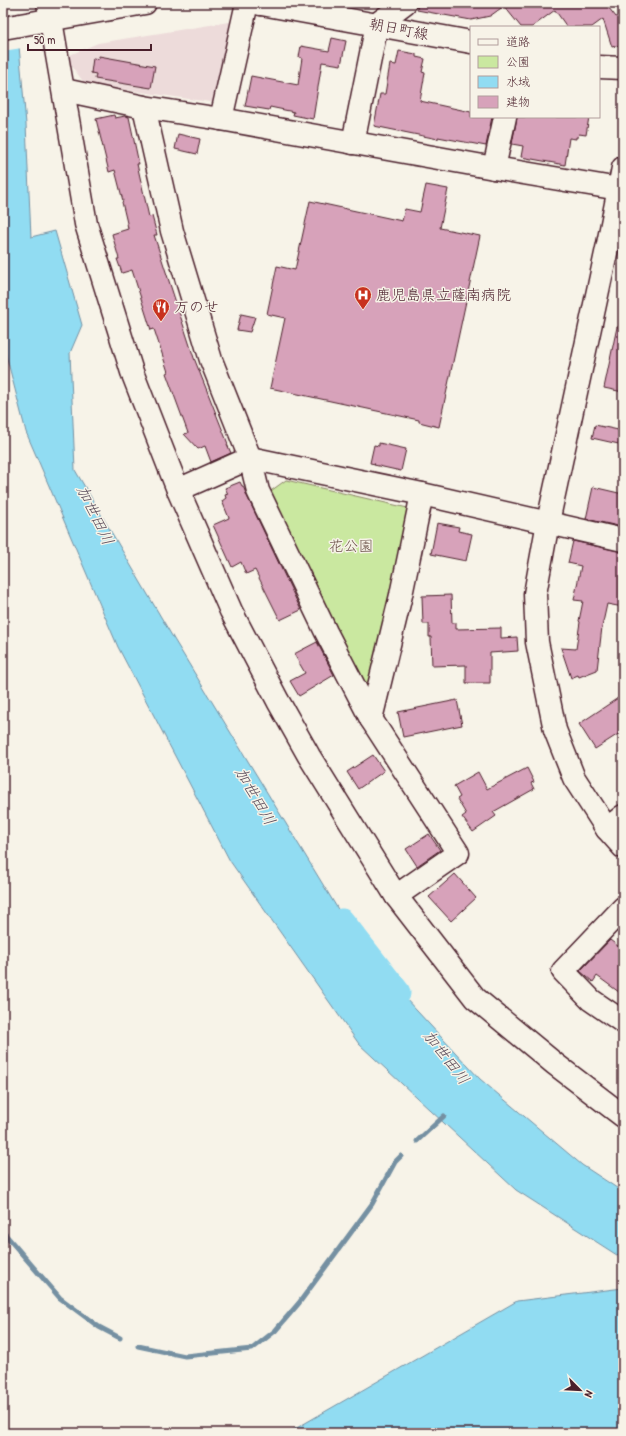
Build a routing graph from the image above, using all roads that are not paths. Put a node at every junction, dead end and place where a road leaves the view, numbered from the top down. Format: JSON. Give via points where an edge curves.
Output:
{"nodes":[{"id":1,"x":145,"y":3,"type":"edge"},
{"id":2,"x":256,"y":3,"type":"edge"},
{"id":3,"x":405,"y":3,"type":"edge"},
{"id":4,"x":44,"y":15,"type":"edge"},
{"id":5,"x":377,"y":24,"type":"junction"},
{"id":6,"x":3,"y":28,"type":"edge"},
{"id":7,"x":470,"y":42,"type":"edge"},
{"id":8,"x":600,"y":67,"type":"edge"},
{"id":9,"x":623,"y":68,"type":"edge"},
{"id":10,"x":64,"y":90,"type":"junction"},
{"id":11,"x":144,"y":107,"type":"junction"},
{"id":12,"x":505,"y":118,"type":"edge"},
{"id":13,"x":221,"y":119,"type":"junction"},
{"id":14,"x":353,"y":143,"type":"junction"},
{"id":15,"x":494,"y":168,"type":"junction"},
{"id":16,"x":623,"y":168,"type":"edge"},
{"id":17,"x":619,"y":189,"type":"junction"},
{"id":18,"x":615,"y":246,"type":"edge"},
{"id":19,"x":250,"y":458,"type":"junction"},
{"id":20,"x":178,"y":490,"type":"junction"},
{"id":21,"x":422,"y":494,"type":"junction"},
{"id":22,"x":548,"y":522,"type":"junction"},
{"id":23,"x":623,"y":540,"type":"edge"},
{"id":24,"x":371,"y":718,"type":"junction"},
{"id":25,"x":615,"y":823,"type":"edge"},
{"id":26,"x":623,"y":847,"type":"edge"},
{"id":27,"x":396,"y":896,"type":"junction"},
{"id":28,"x":623,"y":908,"type":"edge"},
{"id":29,"x":623,"y":1022,"type":"edge"},
{"id":30,"x":623,"y":1116,"type":"edge"}],
"edges":[{"from":1,"to":4,"type":"street"},
{"from":2,"to":5,"type":"street","name":"朝日町線"},
{"from":2,"to":13,"type":"street"},
{"from":3,"to":5,"type":"street"},
{"from":4,"to":6,"type":"street"},
{"from":4,"to":10,"type":"street"},
{"from":5,"to":7,"type":"street","name":"朝日町線"},
{"from":5,"to":14,"type":"street"},
{"from":8,"to":9,"type":"street"},
{"from":10,"to":11,"type":"street"},
{"from":10,"to":20,"type":"street","via":[[86,224],[132,372]]},
{"from":11,"to":13,"type":"street"},
{"from":11,"to":19,"type":"street","via":[[172,231],[211,360]]},
{"from":12,"to":15,"type":"street"},
{"from":13,"to":14,"type":"street"},
{"from":14,"to":15,"type":"street"},
{"from":15,"to":17,"type":"street"},
{"from":16,"to":17,"type":"street"},
{"from":17,"to":18,"type":"street"},
{"from":18,"to":22,"type":"street"},
{"from":19,"to":20,"type":"street"},
{"from":19,"to":21,"type":"street"},
{"from":19,"to":24,"type":"street","via":[[258,491]]},
{"from":20,"to":27,"type":"street","via":[[231,611],[278,701]]},
{"from":21,"to":22,"type":"street"},
{"from":21,"to":24,"type":"street"},
{"from":22,"to":23,"type":"street"},
{"from":22,"to":25,"type":"street","via":[[536,594],[537,642],[555,730],[574,778]]},
{"from":24,"to":27,"type":"street","via":[[458,853]]},
{"from":25,"to":26,"type":"street"},
{"from":27,"to":30,"type":"street","via":[[475,998]]},
{"from":28,"to":29,"type":"street","via":[[563,972],[591,1000]]}]}
